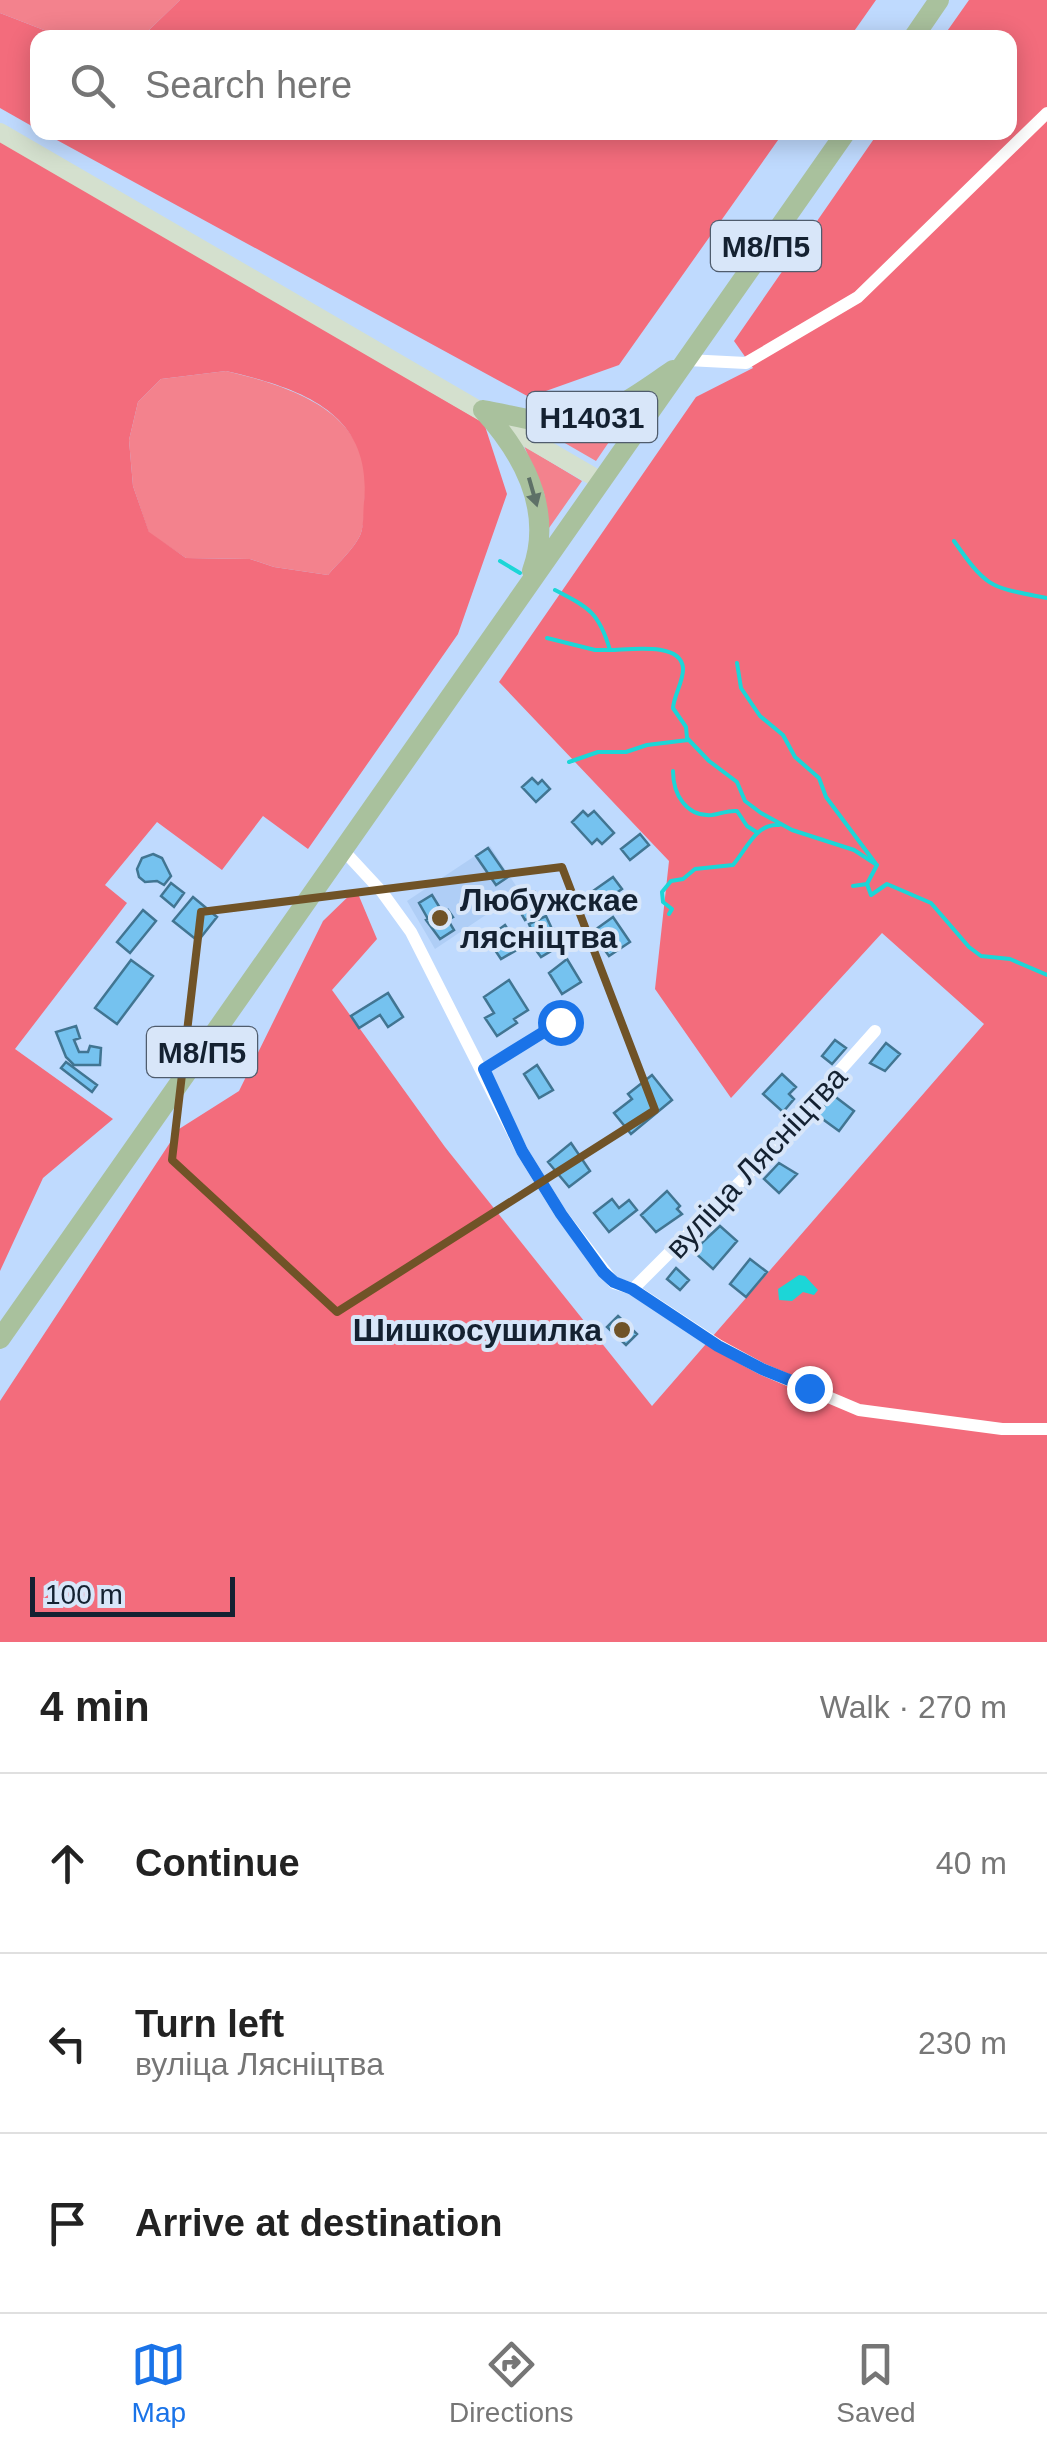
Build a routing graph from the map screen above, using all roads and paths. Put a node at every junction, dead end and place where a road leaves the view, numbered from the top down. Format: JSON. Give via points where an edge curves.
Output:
{"nodes":[{"id":1,"x":939,"y":0,"type":"edge"},
{"id":2,"x":918,"y":30,"type":"edge"},
{"id":3,"x":1047,"y":112,"type":"edge"},
{"id":4,"x":0,"y":132,"type":"edge"},
{"id":5,"x":840,"y":140,"type":"edge"},
{"id":6,"x":686,"y":360,"type":"junction"},
{"id":7,"x":483,"y":410,"type":"junction"},
{"id":8,"x":602,"y":481,"type":"junction"},
{"id":9,"x":525,"y":590,"type":"junction"},
{"id":10,"x":344,"y":850,"type":"junction"},
{"id":11,"x":554,"y":1013,"type":"dead end"},
{"id":12,"x":875,"y":1031,"type":"dead end"},
{"id":13,"x":484,"y":1069,"type":"junction"},
{"id":14,"x":632,"y":1289,"type":"junction"},
{"id":15,"x":0,"y":1338,"type":"edge"},
{"id":16,"x":1047,"y":1429,"type":"edge"}],
"edges":[{"from":1,"to":2,"type":"main road"},
{"from":3,"to":6,"type":"street","via":[[858,297],[746,363]]},
{"from":4,"to":7,"type":"street","number":"Н14031"},
{"from":5,"to":6,"type":"main road","number":"М8/П5"},
{"from":6,"to":7,"type":"main road","number":"Н14031","via":[[623,403],[583,420],[560,423]]},
{"from":6,"to":8,"type":"main road","number":"М8/П5"},
{"from":7,"to":8,"type":"street","number":"Н14031"},
{"from":7,"to":9,"type":"main road","number":"Н14031","one_way":true,"via":[[516,449],[534,492],[539,551]]},
{"from":8,"to":9,"type":"main road","number":"М8/П5"},
{"from":9,"to":10,"type":"main road","number":"М8/П5"},
{"from":10,"to":13,"type":"street","name":"вуліца Лясніцтва","via":[[424,953]]},
{"from":10,"to":15,"type":"main road","number":"М8/П5"},
{"from":11,"to":13,"type":"lane","via":[[560,1022]]},
{"from":12,"to":14,"type":"street","name":"вуліца Лясніцтва","via":[[747,1175]]},
{"from":13,"to":14,"type":"street","name":"вуліца Лясніцтва","via":[[561,1214],[603,1272]]},
{"from":14,"to":16,"type":"street","name":"вуліца Лясніцтва","via":[[718,1346],[859,1410]]}]}
